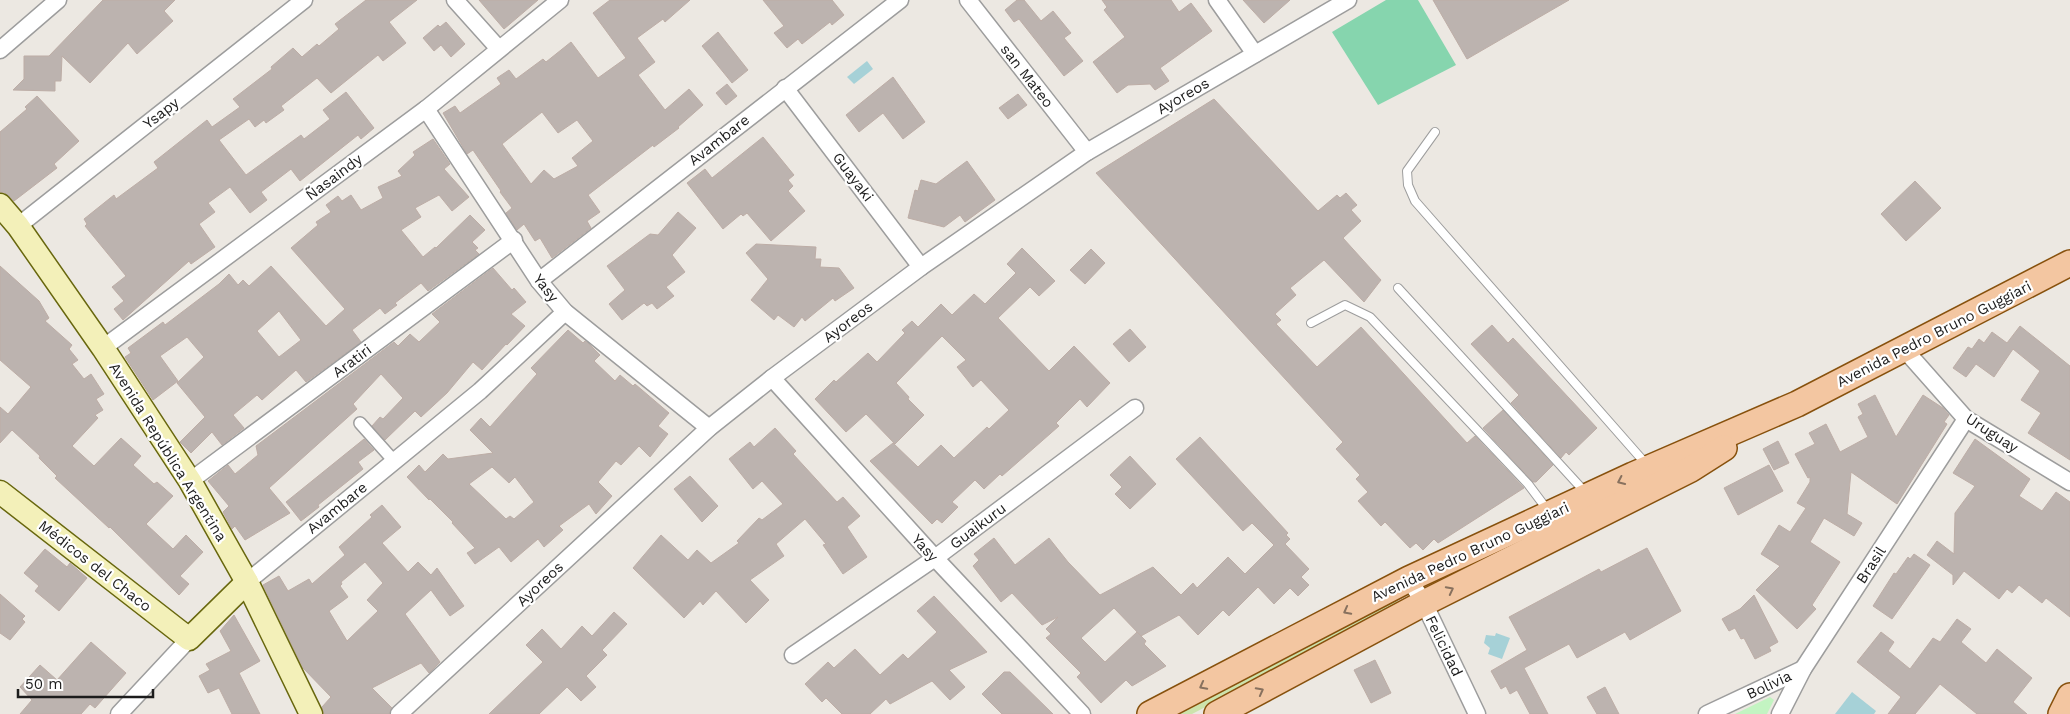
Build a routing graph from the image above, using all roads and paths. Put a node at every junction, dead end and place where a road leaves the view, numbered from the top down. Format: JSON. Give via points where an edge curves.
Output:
{"nodes":[{"id":1,"x":58,"y":0,"type":"edge"},
{"id":2,"x":304,"y":0,"type":"edge"},
{"id":3,"x":455,"y":0,"type":"edge"},
{"id":4,"x":560,"y":0,"type":"edge"},
{"id":5,"x":900,"y":0,"type":"edge"},
{"id":6,"x":968,"y":0,"type":"edge"},
{"id":7,"x":1217,"y":0,"type":"edge"},
{"id":8,"x":1348,"y":0,"type":"edge"},
{"id":9,"x":499,"y":49,"type":"junction"},
{"id":10,"x":0,"y":50,"type":"edge"},
{"id":11,"x":1256,"y":54,"type":"junction"},
{"id":12,"x":786,"y":88,"type":"junction"},
{"id":13,"x":426,"y":109,"type":"junction"},
{"id":14,"x":1435,"y":132,"type":"dead end"},
{"id":15,"x":1087,"y":152,"type":"junction"},
{"id":16,"x":0,"y":206,"type":"edge"},
{"id":17,"x":18,"y":226,"type":"junction"},
{"id":18,"x":514,"y":240,"type":"junction"},
{"id":19,"x":2070,"y":263,"type":"edge"},
{"id":20,"x":921,"y":267,"type":"junction"},
{"id":21,"x":539,"y":282,"type":"junction"},
{"id":22,"x":1398,"y":288,"type":"dead end"},
{"id":23,"x":565,"y":312,"type":"junction"},
{"id":24,"x":1311,"y":323,"type":"dead end"},
{"id":25,"x":104,"y":348,"type":"junction"},
{"id":26,"x":1905,"y":350,"type":"junction"},
{"id":27,"x":772,"y":378,"type":"junction"},
{"id":28,"x":1797,"y":404,"type":"junction"},
{"id":29,"x":1135,"y":408,"type":"dead end"},
{"id":30,"x":1966,"y":419,"type":"junction"},
{"id":31,"x":360,"y":423,"type":"dead end"},
{"id":32,"x":709,"y":428,"type":"junction"},
{"id":33,"x":394,"y":461,"type":"junction"},
{"id":34,"x":1649,"y":468,"type":"junction"},
{"id":35,"x":190,"y":481,"type":"junction"},
{"id":36,"x":2070,"y":482,"type":"edge"},
{"id":37,"x":0,"y":492,"type":"edge"},
{"id":38,"x":1588,"y":496,"type":"junction"},
{"id":39,"x":1550,"y":513,"type":"junction"},
{"id":40,"x":935,"y":558,"type":"junction"},
{"id":41,"x":1409,"y":579,"type":"junction"},
{"id":42,"x":247,"y":582,"type":"junction"},
{"id":43,"x":1424,"y":603,"type":"junction"},
{"id":44,"x":189,"y":639,"type":"junction"},
{"id":45,"x":793,"y":655,"type":"dead end"},
{"id":46,"x":1803,"y":669,"type":"junction"},
{"id":47,"x":2070,"y":696,"type":"edge"},
{"id":48,"x":119,"y":714,"type":"edge"},
{"id":49,"x":311,"y":714,"type":"edge"},
{"id":50,"x":400,"y":714,"type":"edge"},
{"id":51,"x":1082,"y":714,"type":"edge"},
{"id":52,"x":1150,"y":714,"type":"edge"},
{"id":53,"x":1217,"y":714,"type":"edge"},
{"id":54,"x":1477,"y":714,"type":"edge"},
{"id":55,"x":1707,"y":714,"type":"edge"},
{"id":56,"x":1780,"y":714,"type":"edge"},
{"id":57,"x":2061,"y":714,"type":"edge"}],
"edges":[{"from":1,"to":10,"type":"street"},
{"from":2,"to":17,"type":"street","name":"Ysapy"},
{"from":3,"to":9,"type":"street"},
{"from":4,"to":9,"type":"street","name":"Ñasaindy"},
{"from":5,"to":12,"type":"street","name":"Avambare"},
{"from":6,"to":15,"type":"street","name":"san Mateo"},
{"from":7,"to":11,"type":"street"},
{"from":8,"to":11,"type":"street","name":"Ayoreos"},
{"from":9,"to":13,"type":"street","name":"Ñasaindy"},
{"from":11,"to":15,"type":"street","name":"Ayoreos"},
{"from":12,"to":20,"type":"street","name":"Guayaki"},
{"from":12,"to":21,"type":"street","name":"Avambare"},
{"from":13,"to":18,"type":"street","name":"Yasy"},
{"from":13,"to":25,"type":"street","name":"Ñasaindy"},
{"from":14,"to":34,"type":"lane","via":[[1407,171],[1408,185],[1415,201]]},
{"from":15,"to":20,"type":"street","name":"Ayoreos"},
{"from":16,"to":17,"type":"main road","name":"Avenida República Argentina"},
{"from":17,"to":25,"type":"main road","name":"Avenida República Argentina"},
{"from":18,"to":21,"type":"street","name":"Yasy"},
{"from":18,"to":35,"type":"street","name":"Aratiri"},
{"from":19,"to":26,"type":"main road","name":"Avenida Pedro Bruno Guggiari"},
{"from":20,"to":27,"type":"street","name":"Ayoreos"},
{"from":21,"to":23,"type":"street","name":"Yasy"},
{"from":22,"to":38,"type":"lane"},
{"from":23,"to":32,"type":"street","name":"Yasy"},
{"from":23,"to":33,"type":"street","name":"Avambare","via":[[480,391]]},
{"from":24,"to":39,"type":"lane","via":[[1345,306],[1370,317],[1528,484]]},
{"from":25,"to":35,"type":"main road","name":"Avenida República Argentina"},
{"from":26,"to":28,"type":"main road","name":"Avenida Pedro Bruno Guggiari"},
{"from":26,"to":30,"type":"street","name":"Uruguay"},
{"from":27,"to":32,"type":"street","name":"Ayoreos"},
{"from":27,"to":40,"type":"street","name":"Yasy"},
{"from":28,"to":34,"type":"main road","name":"Avenida Pedro Bruno Guggiari"},
{"from":43,"to":28,"type":"main road","name":"Avenida Pedro Bruno Guggiari","one_way":true,"via":[[1691,469]]},
{"from":29,"to":40,"type":"street","name":"Guaikuru"},
{"from":30,"to":36,"type":"street","name":"Uruguay"},
{"from":30,"to":46,"type":"street","name":"Brasil"},
{"from":31,"to":33,"type":"street"},
{"from":32,"to":50,"type":"street","name":"Ayoreos"},
{"from":33,"to":42,"type":"street","name":"Avambare"},
{"from":34,"to":38,"type":"main road","name":"Avenida Pedro Bruno Guggiari","one_way":true},
{"from":35,"to":42,"type":"main road","name":"Avenida República Argentina"},
{"from":37,"to":44,"type":"main road","name":"Médicos del Chaco"},
{"from":38,"to":39,"type":"main road","name":"Avenida Pedro Bruno Guggiari"},
{"from":39,"to":41,"type":"main road","name":"Avenida Pedro Bruno Guggiari"},
{"from":40,"to":45,"type":"street","name":"Guaikuru"},
{"from":40,"to":51,"type":"street","name":"Yasy"},
{"from":41,"to":43,"type":"street","name":"Felicidad"},
{"from":41,"to":52,"type":"main road","name":"Avenida Pedro Bruno Guggiari","one_way":true},
{"from":42,"to":44,"type":"main road","name":"Avambare"},
{"from":42,"to":49,"type":"main road","name":"Avenida República Argentina"},
{"from":53,"to":43,"type":"main road","name":"Avenida Pedro Bruno Guggiari","one_way":true},
{"from":43,"to":54,"type":"street","name":"Felicidad"},
{"from":44,"to":48,"type":"street","name":"Avambare"},
{"from":46,"to":55,"type":"street","name":"Bolivia"},
{"from":46,"to":56,"type":"street","name":"Brasil"},
{"from":47,"to":57,"type":"main road"}]}
